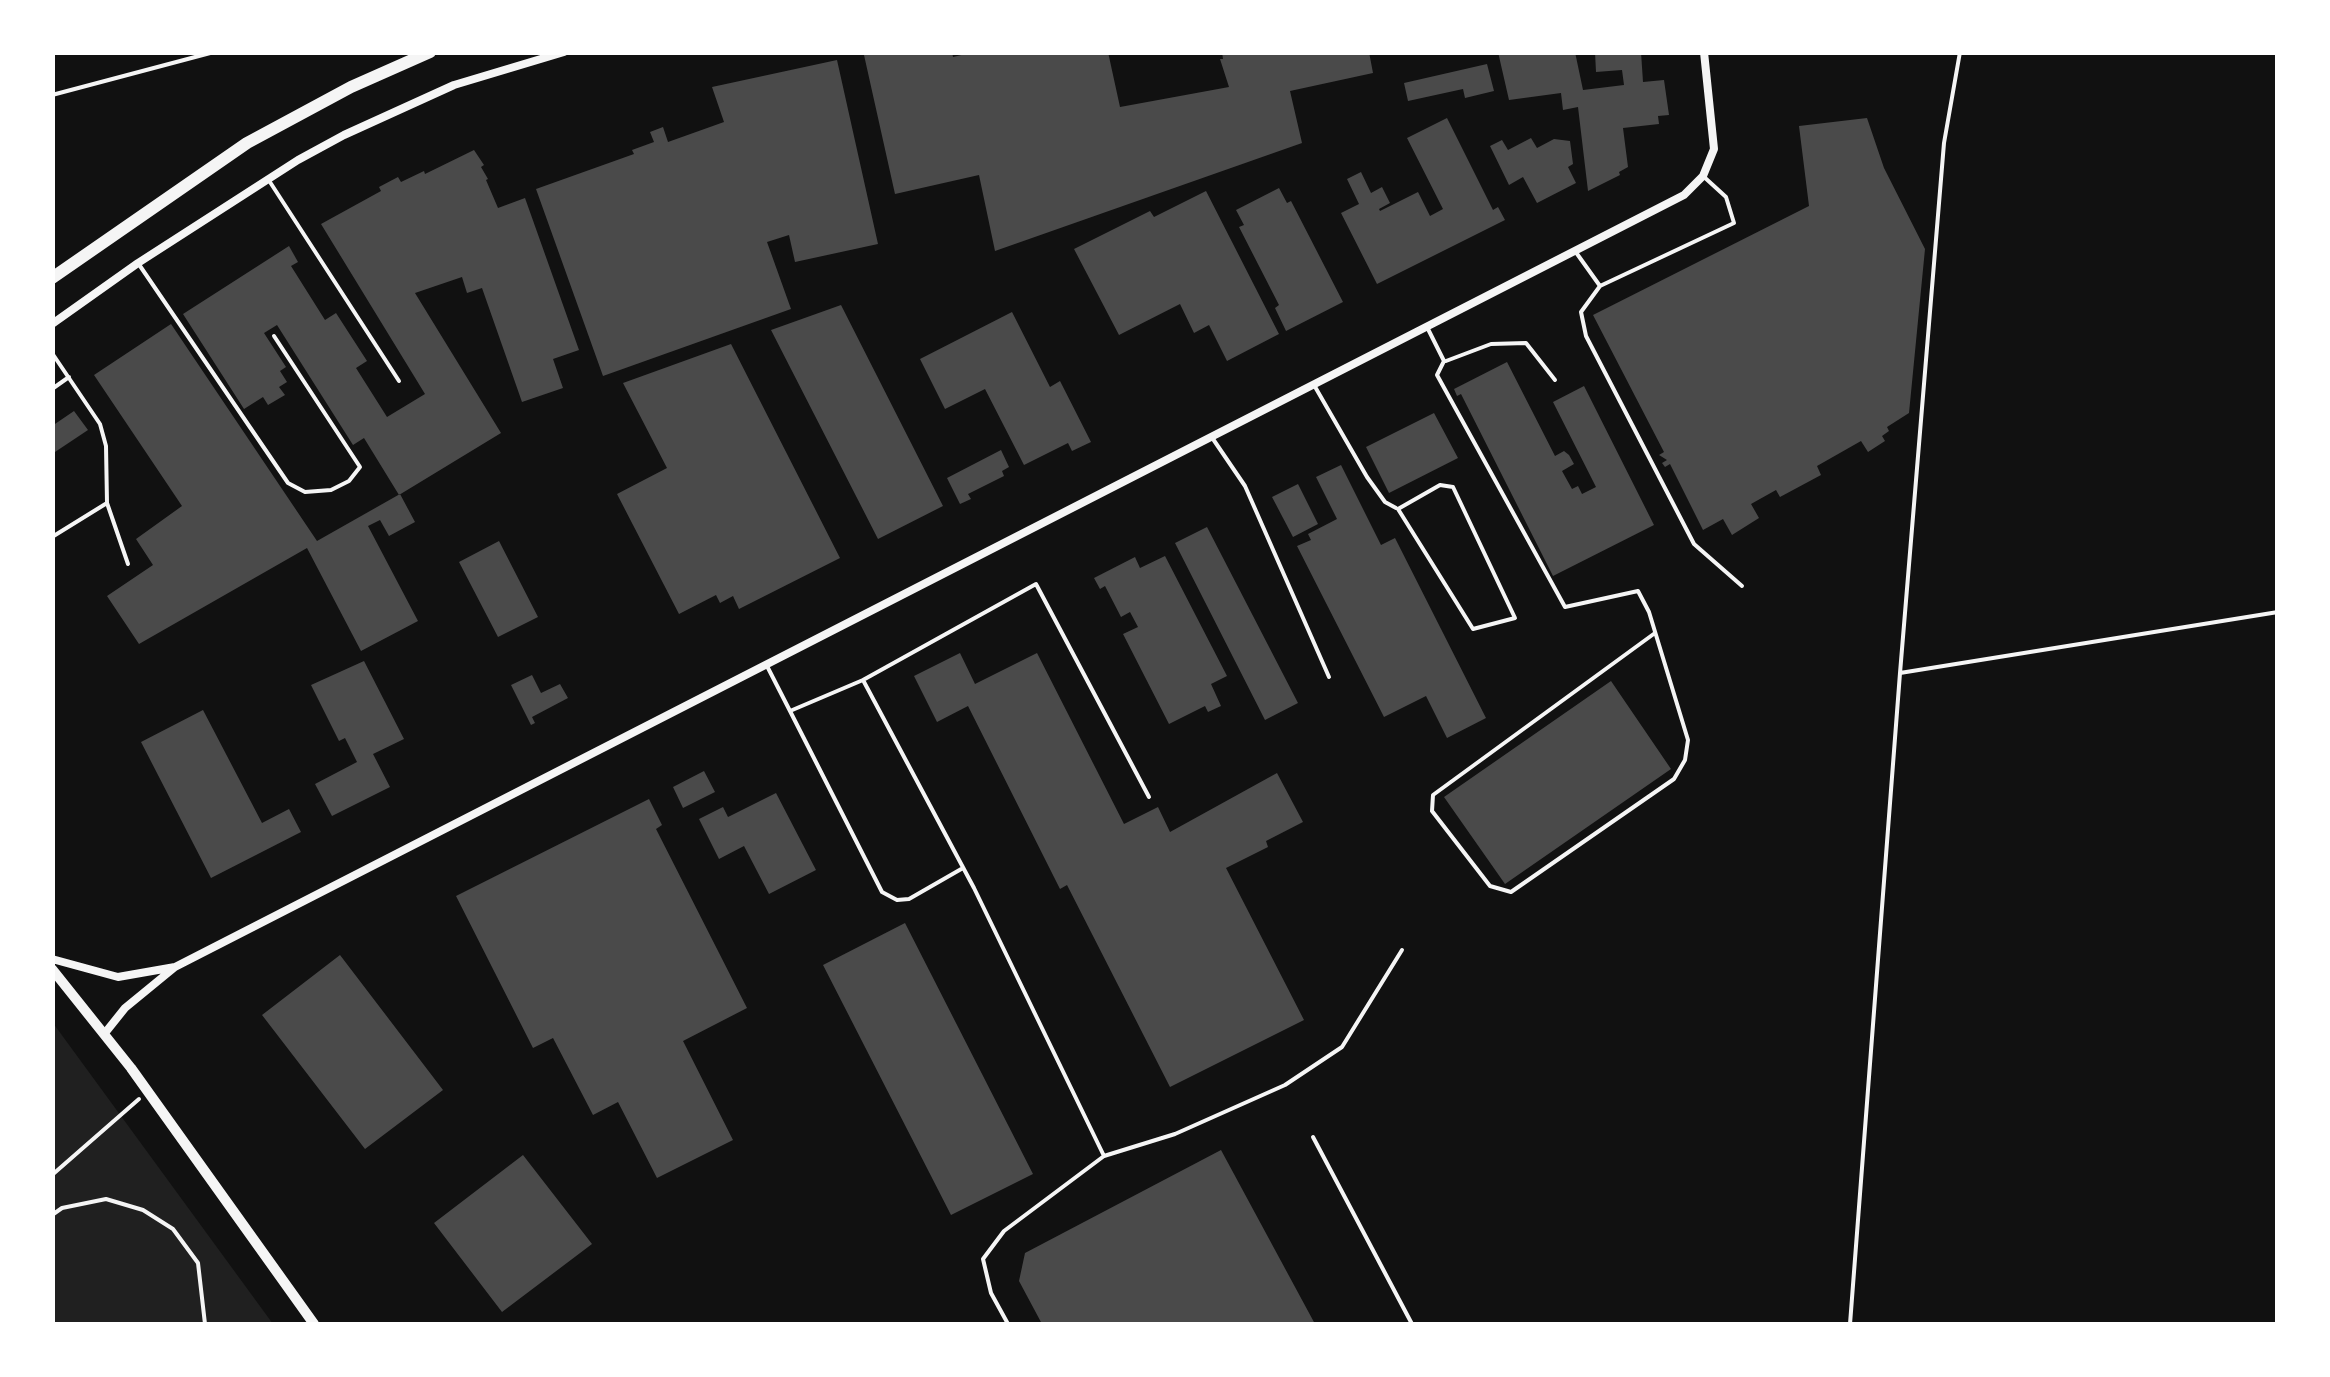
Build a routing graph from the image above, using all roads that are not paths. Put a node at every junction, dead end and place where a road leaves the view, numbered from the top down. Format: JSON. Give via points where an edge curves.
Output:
{"nodes":[{"id":1,"x":430,"y":52,"type":"edge"},
{"id":2,"x":564,"y":52,"type":"edge"},
{"id":3,"x":1704,"y":52,"type":"edge"},
{"id":4,"x":1703,"y":176,"type":"junction"},
{"id":5,"x":268,"y":179,"type":"junction"},
{"id":6,"x":1575,"y":251,"type":"junction"},
{"id":7,"x":138,"y":263,"type":"junction"},
{"id":8,"x":54,"y":276,"type":"edge"},
{"id":9,"x":1600,"y":286,"type":"junction"},
{"id":10,"x":52,"y":324,"type":"edge"},
{"id":11,"x":1426,"y":327,"type":"junction"},
{"id":12,"x":274,"y":336,"type":"dead end"},
{"id":13,"x":52,"y":352,"type":"edge"},
{"id":14,"x":1444,"y":361,"type":"junction"},
{"id":15,"x":69,"y":378,"type":"junction"},
{"id":16,"x":1555,"y":380,"type":"dead end"},
{"id":17,"x":399,"y":382,"type":"dead end"},
{"id":18,"x":1314,"y":385,"type":"junction"},
{"id":19,"x":52,"y":390,"type":"edge"},
{"id":20,"x":1212,"y":437,"type":"junction"},
{"id":21,"x":107,"y":503,"type":"junction"},
{"id":22,"x":1398,"y":509,"type":"junction"},
{"id":23,"x":52,"y":537,"type":"edge"},
{"id":24,"x":128,"y":564,"type":"dead end"},
{"id":25,"x":1742,"y":586,"type":"dead end"},
{"id":26,"x":1656,"y":633,"type":"junction"},
{"id":27,"x":766,"y":665,"type":"junction"},
{"id":28,"x":1329,"y":677,"type":"dead end"},
{"id":29,"x":863,"y":680,"type":"junction"},
{"id":30,"x":790,"y":711,"type":"junction"},
{"id":31,"x":1149,"y":797,"type":"dead end"},
{"id":32,"x":963,"y":868,"type":"junction"},
{"id":33,"x":1402,"y":950,"type":"dead end"},
{"id":34,"x":52,"y":959,"type":"edge"},
{"id":35,"x":174,"y":967,"type":"junction"},
{"id":36,"x":52,"y":969,"type":"edge"},
{"id":37,"x":105,"y":1033,"type":"junction"},
{"id":38,"x":1313,"y":1137,"type":"dead end"},
{"id":39,"x":1104,"y":1156,"type":"junction"},
{"id":40,"x":314,"y":1324,"type":"edge"},
{"id":41,"x":1008,"y":1324,"type":"edge"},
{"id":42,"x":1412,"y":1324,"type":"edge"}],
"edges":[{"from":1,"to":8,"type":"main road","via":[[246,143]]},
{"from":2,"to":5,"type":"street","via":[[408,103]]},
{"from":3,"to":4,"type":"street","via":[[1714,136]]},
{"from":4,"to":6,"type":"street","via":[[1684,194]]},
{"from":4,"to":9,"type":"lane","via":[[1726,197],[1734,223]]},
{"from":5,"to":7,"type":"street"},
{"from":5,"to":17,"type":"lane"},
{"from":6,"to":9,"type":"lane"},
{"from":6,"to":11,"type":"street"},
{"from":7,"to":10,"type":"street"},
{"from":7,"to":12,"type":"lane","via":[[288,484],[305,492],[331,490],[360,467]]},
{"from":9,"to":25,"type":"lane","via":[[1581,312],[1586,336],[1694,544]]},
{"from":11,"to":14,"type":"lane"},
{"from":11,"to":18,"type":"street"},
{"from":13,"to":15,"type":"lane"},
{"from":14,"to":16,"type":"lane","via":[[1491,344],[1526,343]]},
{"from":14,"to":26,"type":"lane","via":[[1437,375],[1565,607],[1638,591]]},
{"from":15,"to":19,"type":"lane"},
{"from":15,"to":21,"type":"lane","via":[[100,424]]},
{"from":18,"to":20,"type":"street"},
{"from":18,"to":22,"type":"lane","via":[[1367,477]]},
{"from":20,"to":27,"type":"street"},
{"from":20,"to":28,"type":"lane","via":[[1246,486]]},
{"from":21,"to":23,"type":"lane"},
{"from":21,"to":24,"type":"lane"},
{"from":22,"to":22,"type":"lane","via":[[1473,629],[1515,618],[1454,487],[1440,485]]},
{"from":26,"to":26,"type":"lane","via":[[1433,795],[1432,811],[1490,886],[1511,892],[1679,773],[1688,740]]},
{"from":27,"to":30,"type":"lane"},
{"from":27,"to":35,"type":"street"},
{"from":29,"to":30,"type":"lane"},
{"from":29,"to":31,"type":"lane","via":[[1036,584]]},
{"from":29,"to":32,"type":"lane"},
{"from":30,"to":32,"type":"lane","via":[[882,892],[909,899]]},
{"from":32,"to":39,"type":"lane"},
{"from":33,"to":39,"type":"lane","via":[[1342,1047],[1285,1085],[1175,1134]]},
{"from":34,"to":35,"type":"street","via":[[118,977]]},
{"from":35,"to":37,"type":"street"},
{"from":36,"to":37,"type":"street"},
{"from":37,"to":40,"type":"street"},
{"from":38,"to":42,"type":"lane"},
{"from":39,"to":41,"type":"lane","via":[[1004,1231],[983,1259]]}]}
